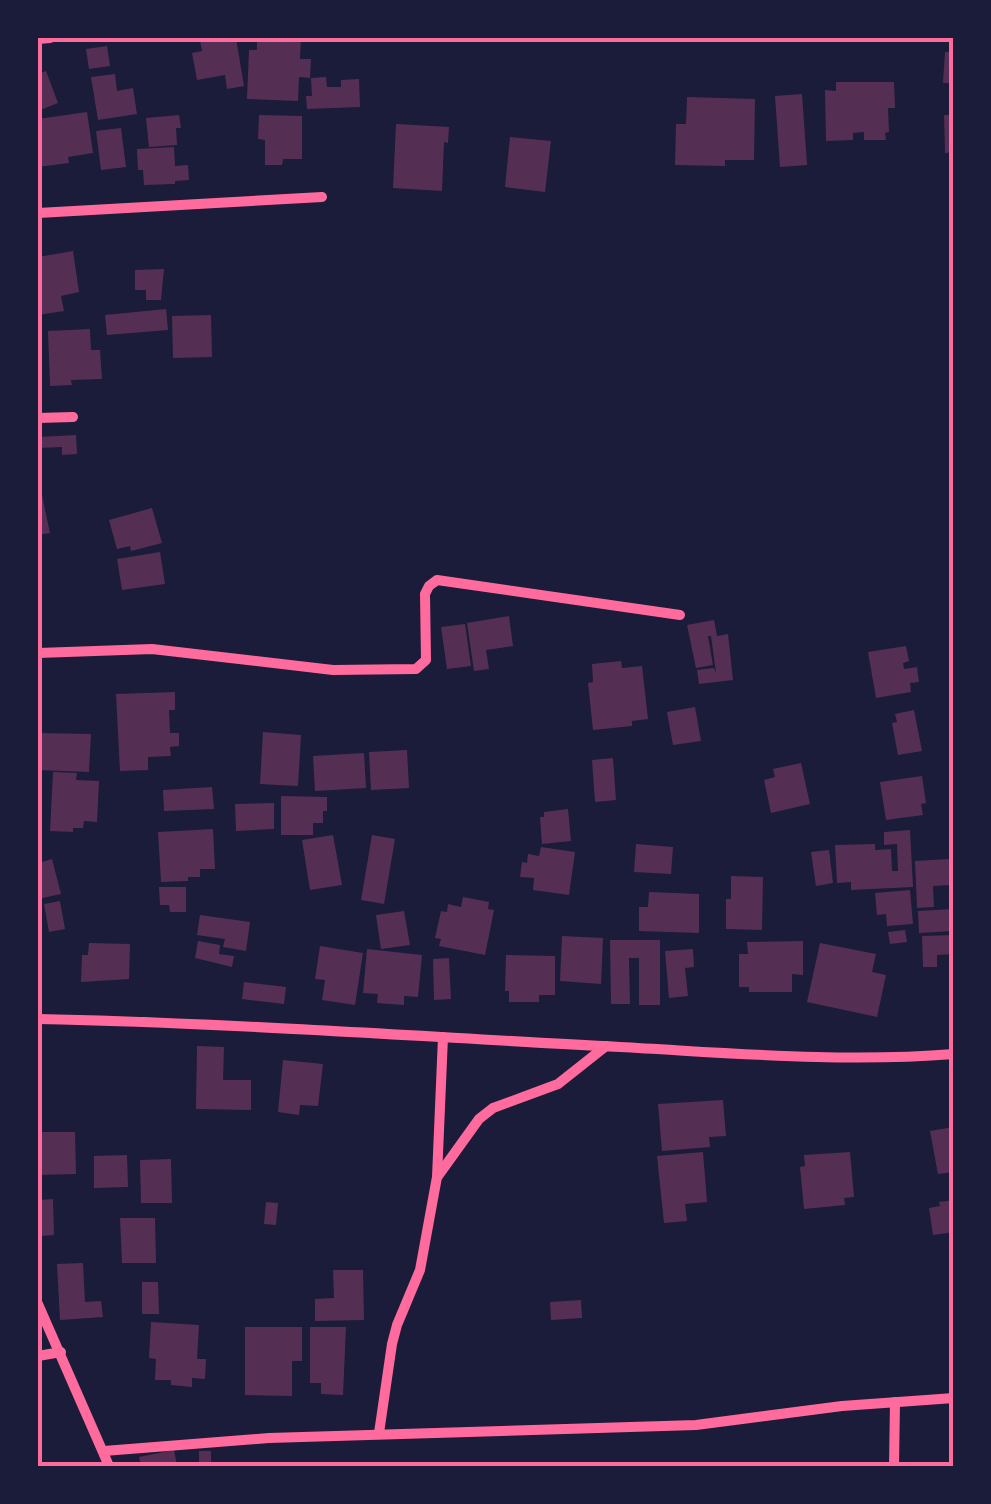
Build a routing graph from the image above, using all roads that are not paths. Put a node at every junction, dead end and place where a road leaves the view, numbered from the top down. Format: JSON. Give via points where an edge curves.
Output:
{"nodes":[{"id":1,"x":50,"y":38,"type":"edge"},
{"id":2,"x":38,"y":39,"type":"edge"},
{"id":3,"x":322,"y":198,"type":"dead end"},
{"id":4,"x":38,"y":212,"type":"edge"},
{"id":5,"x":38,"y":418,"type":"edge"},
{"id":6,"x":73,"y":418,"type":"dead end"},
{"id":7,"x":680,"y":615,"type":"dead end"},
{"id":8,"x":38,"y":653,"type":"edge"},
{"id":9,"x":38,"y":1019,"type":"edge"},
{"id":10,"x":442,"y":1037,"type":"junction"},
{"id":11,"x":606,"y":1046,"type":"junction"},
{"id":12,"x":954,"y":1054,"type":"edge"},
{"id":13,"x":438,"y":1177,"type":"junction"},
{"id":14,"x":38,"y":1304,"type":"edge"},
{"id":15,"x":61,"y":1352,"type":"junction"},
{"id":16,"x":38,"y":1356,"type":"edge"},
{"id":17,"x":954,"y":1398,"type":"edge"},
{"id":18,"x":896,"y":1402,"type":"junction"},
{"id":19,"x":379,"y":1434,"type":"junction"},
{"id":20,"x":104,"y":1451,"type":"junction"},
{"id":21,"x":110,"y":1466,"type":"edge"},
{"id":22,"x":894,"y":1466,"type":"edge"}],
"edges":[{"from":1,"to":2,"type":"street"},
{"from":3,"to":4,"type":"street"},
{"from":5,"to":6,"type":"street"},
{"from":7,"to":8,"type":"street","via":[[437,580],[425,594],[426,660],[416,669],[333,670],[152,650]]},
{"from":9,"to":10,"type":"street"},
{"from":10,"to":11,"type":"street"},
{"from":10,"to":13,"type":"street"},
{"from":11,"to":12,"type":"street","via":[[745,1056]]},
{"from":11,"to":13,"type":"street","via":[[558,1084],[493,1108]]},
{"from":13,"to":19,"type":"street","via":[[420,1270],[392,1344]]},
{"from":14,"to":15,"type":"street"},
{"from":15,"to":16,"type":"street"},
{"from":15,"to":20,"type":"street"},
{"from":17,"to":18,"type":"street"},
{"from":18,"to":19,"type":"street","via":[[696,1425]]},
{"from":18,"to":22,"type":"street"},
{"from":19,"to":20,"type":"street"},
{"from":20,"to":21,"type":"street"}]}
